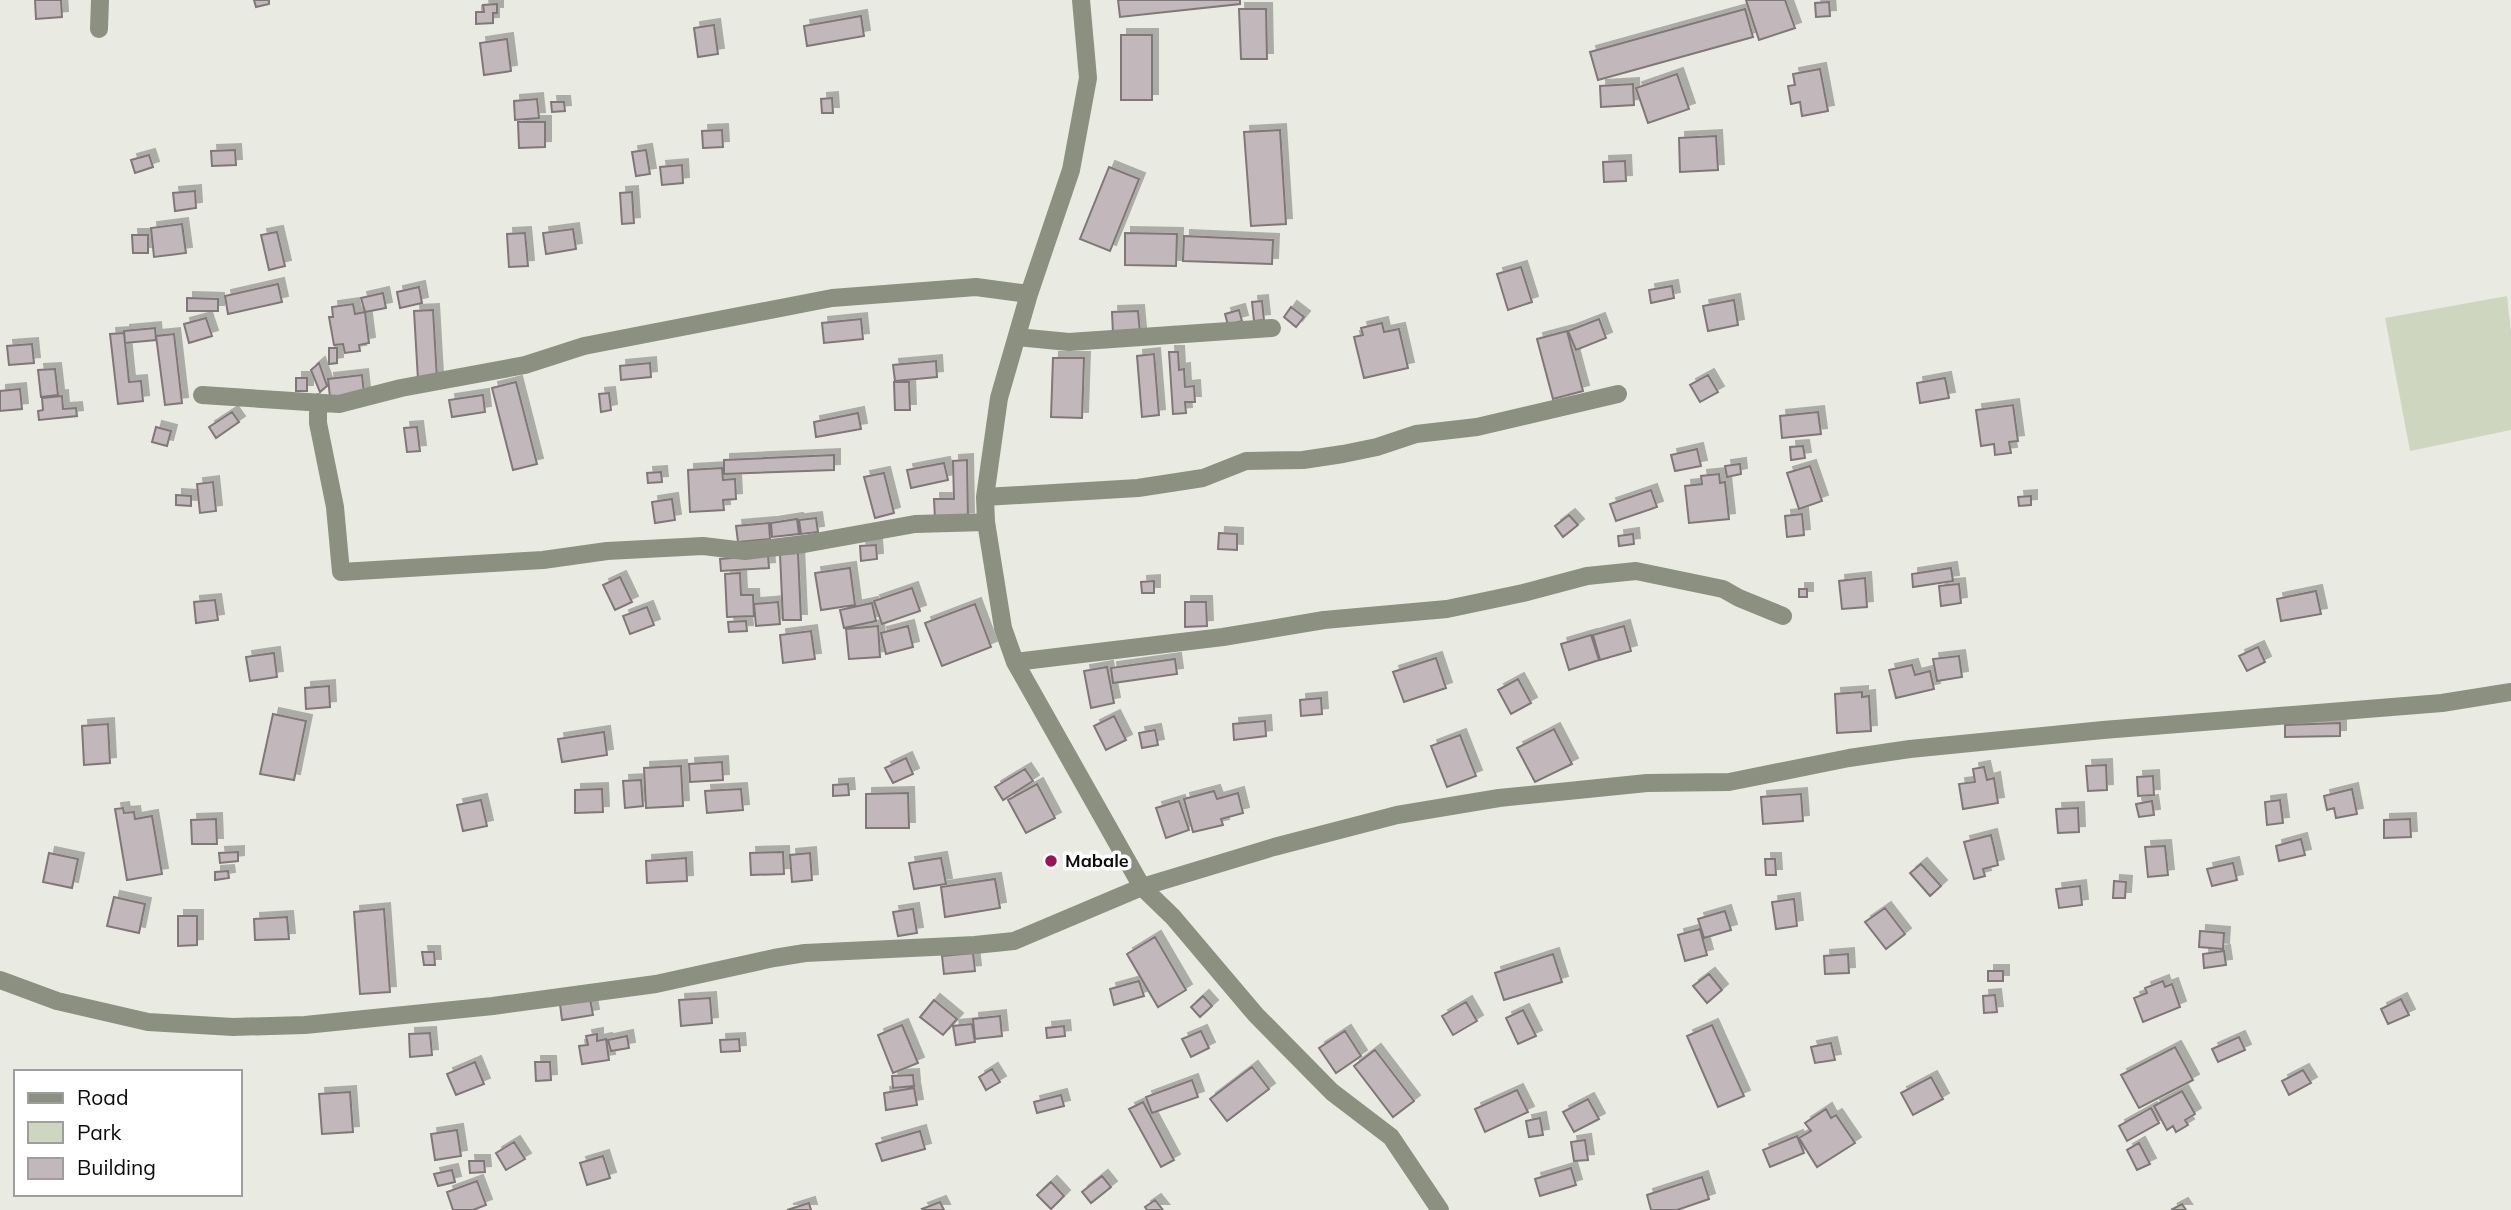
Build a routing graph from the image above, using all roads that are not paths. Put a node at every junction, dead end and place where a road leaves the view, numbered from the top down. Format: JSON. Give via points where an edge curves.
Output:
{"nodes":[{"id":1,"x":100,"y":0,"type":"edge"},
{"id":2,"x":1081,"y":0,"type":"edge"},
{"id":3,"x":99,"y":29,"type":"dead end"},
{"id":4,"x":1029,"y":294,"type":"junction"},
{"id":5,"x":1272,"y":328,"type":"dead end"},
{"id":6,"x":1017,"y":337,"type":"junction"},
{"id":7,"x":1618,"y":394,"type":"dead end"},
{"id":8,"x":202,"y":395,"type":"dead end"},
{"id":9,"x":318,"y":402,"type":"junction"},
{"id":10,"x":985,"y":497,"type":"junction"},
{"id":11,"x":986,"y":522,"type":"junction"},
{"id":12,"x":1783,"y":616,"type":"dead end"},
{"id":13,"x":1015,"y":662,"type":"junction"},
{"id":14,"x":2511,"y":692,"type":"edge"},
{"id":15,"x":1142,"y":887,"type":"junction"},
{"id":16,"x":0,"y":980,"type":"edge"},
{"id":17,"x":1436,"y":1208,"type":"edge"}],
"edges":[{"from":1,"to":3,"type":"street"},
{"from":2,"to":4,"type":"street","via":[[1088,78],[1071,170]]},
{"from":4,"to":6,"type":"street"},
{"from":4,"to":9,"type":"street","via":[[976,287],[832,298],[584,346],[525,365],[338,404]]},
{"from":5,"to":6,"type":"street","via":[[1069,342]]},
{"from":6,"to":10,"type":"street","via":[[999,398]]},
{"from":7,"to":10,"type":"street","via":[[1477,427],[1416,434],[1343,454],[1246,461],[1202,478],[1138,488]]},
{"from":8,"to":9,"type":"street"},
{"from":9,"to":11,"type":"street","via":[[341,572],[703,546],[745,551],[915,524]]},
{"from":10,"to":11,"type":"street"},
{"from":11,"to":13,"type":"street","via":[[1003,628]]},
{"from":12,"to":13,"type":"street","via":[[1723,589],[1636,571],[1587,576],[1447,609],[1324,620]]},
{"from":13,"to":15,"type":"street"},
{"from":14,"to":15,"type":"street","via":[[2442,703],[1910,749],[1729,782],[1647,783],[1499,799],[1396,815]]},
{"from":15,"to":16,"type":"street","via":[[1014,941],[797,954],[656,984],[305,1025],[148,1023],[57,1001]]},
{"from":15,"to":17,"type":"street","via":[[1256,1015],[1332,1091],[1391,1137]]}]}
